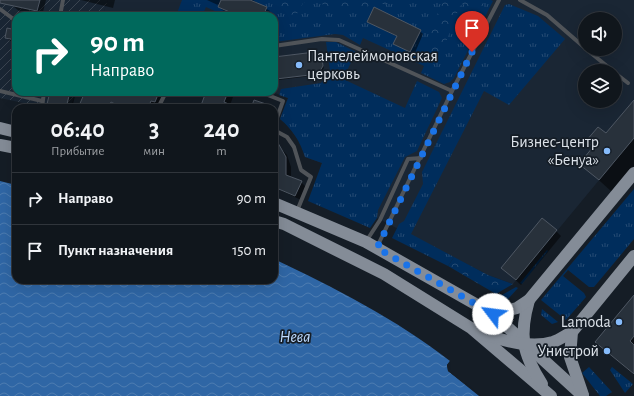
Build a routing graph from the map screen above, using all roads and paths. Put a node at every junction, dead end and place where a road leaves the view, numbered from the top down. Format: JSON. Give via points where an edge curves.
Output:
{"nodes":[{"id":1,"x":63,"y":0,"type":"edge"},
{"id":2,"x":499,"y":0,"type":"edge"},
{"id":3,"x":520,"y":0,"type":"edge"},
{"id":4,"x":0,"y":9,"type":"edge"},
{"id":5,"x":61,"y":12,"type":"edge"},
{"id":6,"x":12,"y":18,"type":"edge"},
{"id":7,"x":578,"y":41,"type":"edge"},
{"id":8,"x":278,"y":45,"type":"edge"},
{"id":9,"x":595,"y":56,"type":"edge"},
{"id":10,"x":605,"y":64,"type":"edge"},
{"id":11,"x":622,"y":78,"type":"edge"},
{"id":12,"x":628,"y":83,"type":"dead end"},
{"id":13,"x":0,"y":91,"type":"edge"},
{"id":14,"x":452,"y":91,"type":"junction"},
{"id":15,"x":12,"y":94,"type":"edge"},
{"id":16,"x":21,"y":96,"type":"edge"},
{"id":17,"x":43,"y":96,"type":"edge"},
{"id":18,"x":270,"y":96,"type":"edge"},
{"id":19,"x":42,"y":101,"type":"joint"},
{"id":20,"x":278,"y":115,"type":"edge"},
{"id":21,"x":0,"y":128,"type":"edge"},
{"id":22,"x":12,"y":131,"type":"edge"},
{"id":23,"x":278,"y":132,"type":"edge"},
{"id":24,"x":0,"y":145,"type":"edge"},
{"id":25,"x":12,"y":147,"type":"edge"},
{"id":26,"x":421,"y":158,"type":"junction"},
{"id":27,"x":634,"y":173,"type":"edge"},
{"id":28,"x":278,"y":205,"type":"edge"},
{"id":29,"x":297,"y":212,"type":"junction"},
{"id":30,"x":278,"y":222,"type":"edge"},
{"id":31,"x":366,"y":242,"type":"junction"},
{"id":32,"x":377,"y":248,"type":"junction"},
{"id":33,"x":634,"y":256,"type":"edge"},
{"id":34,"x":529,"y":300,"type":"junction"},
{"id":35,"x":493,"y":314,"type":"junction"},
{"id":36,"x":572,"y":332,"type":"junction"},
{"id":37,"x":477,"y":333,"type":"junction"},
{"id":38,"x":524,"y":343,"type":"junction"},
{"id":39,"x":550,"y":395,"type":"edge"},
{"id":40,"x":583,"y":396,"type":"edge"}],
"edges":[{"from":1,"to":5,"type":"lane"},
{"from":2,"to":14,"type":"lane"},
{"from":3,"to":7,"type":"lane","via":[[547,15]]},
{"from":4,"to":6,"type":"lane"},
{"from":8,"to":14,"type":"lane","via":[[322,39],[339,40]]},
{"from":9,"to":10,"type":"lane"},
{"from":11,"to":12,"type":"lane"},
{"from":13,"to":15,"type":"lane"},
{"from":14,"to":26,"type":"lane"},
{"from":16,"to":19,"type":"lane"},
{"from":17,"to":19,"type":"lane"},
{"from":18,"to":20,"type":"lane","via":[[283,101]]},
{"from":21,"to":22,"type":"main road"},
{"from":23,"to":29,"type":"lane","via":[[287,137],[294,147],[300,170],[311,177]]},
{"from":24,"to":25,"type":"main road"},
{"from":26,"to":31,"type":"lane","via":[[408,160],[380,220]]},
{"from":26,"to":32,"type":"lane"},
{"from":27,"to":34,"type":"main road"},
{"from":28,"to":29,"type":"main road"},
{"from":29,"to":31,"type":"main road"},
{"from":30,"to":37,"type":"main road","via":[[384,274]]},
{"from":31,"to":32,"type":"main road"},
{"from":32,"to":35,"type":"main road"},
{"from":33,"to":36,"type":"main road"},
{"from":34,"to":35,"type":"main road","via":[[517,308]]},
{"from":34,"to":38,"type":"main road","via":[[523,321]]},
{"from":35,"to":38,"type":"main road"},
{"from":36,"to":38,"type":"main road","via":[[553,342]]},
{"from":36,"to":40,"type":"main road","via":[[570,357]]},
{"from":37,"to":38,"type":"main road"},
{"from":37,"to":39,"type":"main road"},
{"from":38,"to":39,"type":"main road","via":[[536,373]]},
{"from":38,"to":40,"type":"main road"}]}
